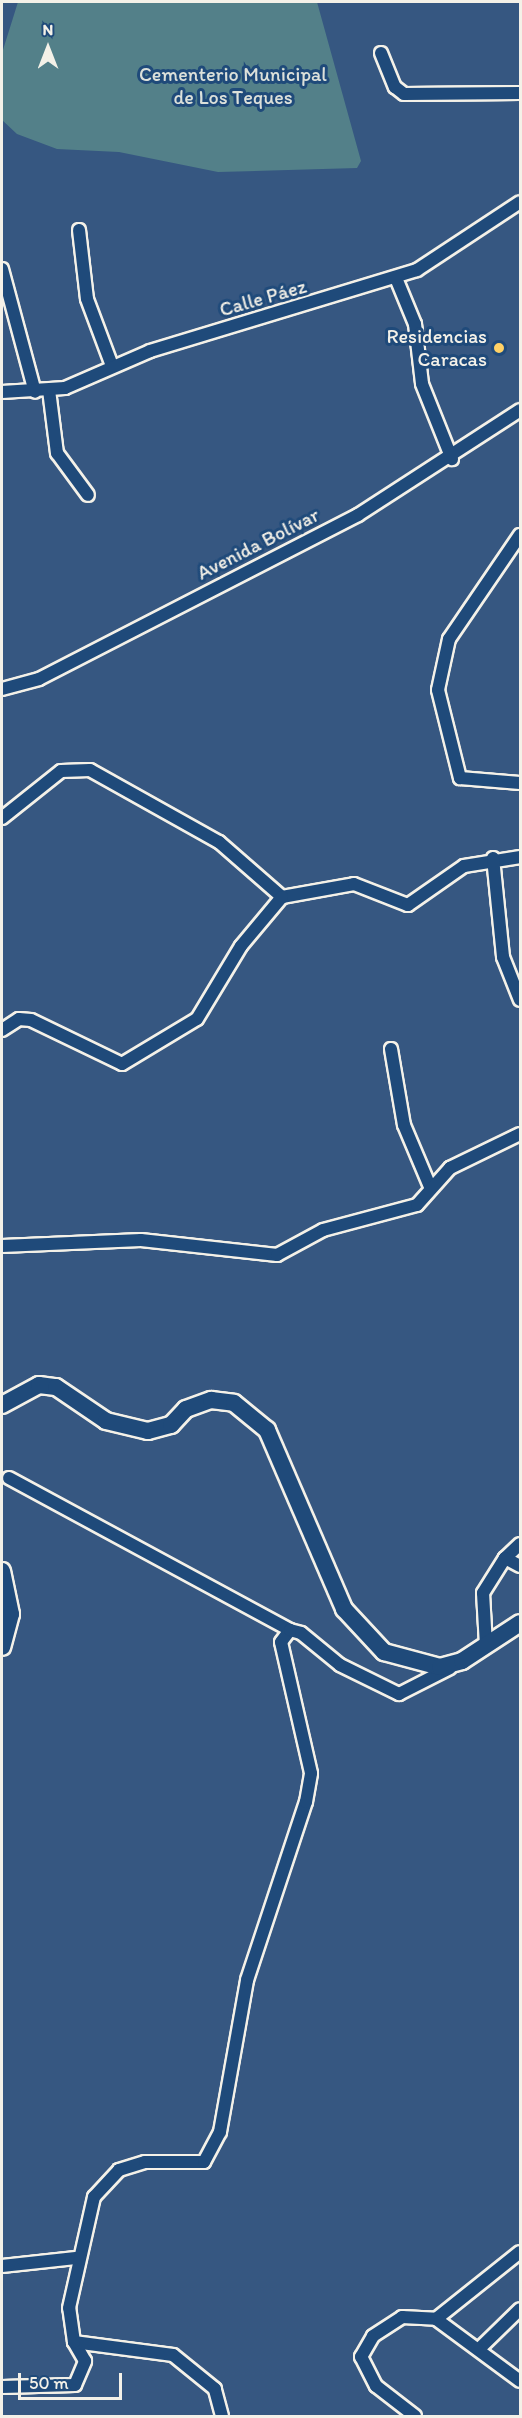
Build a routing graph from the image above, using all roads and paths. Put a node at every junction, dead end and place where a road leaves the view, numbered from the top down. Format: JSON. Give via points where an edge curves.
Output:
{"nodes":[{"id":1,"x":381,"y":53,"type":"dead end"},
{"id":2,"x":520,"y":93,"type":"edge"},
{"id":3,"x":520,"y":202,"type":"edge"},
{"id":4,"x":79,"y":230,"type":"dead end"},
{"id":5,"x":2,"y":269,"type":"edge"},
{"id":6,"x":396,"y":278,"type":"junction"},
{"id":7,"x":112,"y":366,"type":"junction"},
{"id":8,"x":49,"y":390,"type":"junction"},
{"id":9,"x":2,"y":392,"type":"edge"},
{"id":10,"x":35,"y":392,"type":"junction"},
{"id":11,"x":520,"y":410,"type":"edge"},
{"id":12,"x":452,"y":459,"type":"junction"},
{"id":13,"x":88,"y":495,"type":"dead end"},
{"id":14,"x":520,"y":535,"type":"edge"},
{"id":15,"x":2,"y":690,"type":"edge"},
{"id":16,"x":520,"y":783,"type":"edge"},
{"id":17,"x":2,"y":818,"type":"edge"},
{"id":18,"x":520,"y":857,"type":"edge"},
{"id":19,"x":493,"y":858,"type":"junction"},
{"id":20,"x":282,"y":897,"type":"junction"},
{"id":21,"x":520,"y":1000,"type":"edge"},
{"id":22,"x":2,"y":1030,"type":"edge"},
{"id":23,"x":391,"y":1049,"type":"dead end"},
{"id":24,"x":520,"y":1134,"type":"edge"},
{"id":25,"x":431,"y":1189,"type":"junction"},
{"id":26,"x":2,"y":1246,"type":"edge"},
{"id":27,"x":2,"y":1405,"type":"edge"},
{"id":28,"x":9,"y":1478,"type":"dead end"},
{"id":29,"x":520,"y":1544,"type":"edge"},
{"id":30,"x":505,"y":1558,"type":"junction"},
{"id":31,"x":520,"y":1566,"type":"edge"},
{"id":32,"x":2,"y":1571,"type":"edge"},
{"id":33,"x":520,"y":1623,"type":"edge"},
{"id":34,"x":290,"y":1630,"type":"junction"},
{"id":35,"x":486,"y":1645,"type":"junction"},
{"id":36,"x":2,"y":1647,"type":"edge"},
{"id":37,"x":462,"y":1661,"type":"junction"},
{"id":38,"x":520,"y":2252,"type":"edge"},
{"id":39,"x":76,"y":2258,"type":"junction"},
{"id":40,"x":2,"y":2266,"type":"edge"},
{"id":41,"x":520,"y":2309,"type":"edge"},
{"id":42,"x":436,"y":2319,"type":"junction"},
{"id":43,"x":74,"y":2342,"type":"junction"},
{"id":44,"x":479,"y":2349,"type":"junction"},
{"id":45,"x":520,"y":2380,"type":"edge"},
{"id":46,"x":2,"y":2387,"type":"edge"},
{"id":47,"x":222,"y":2416,"type":"edge"},
{"id":48,"x":415,"y":2416,"type":"edge"}],
"edges":[{"from":1,"to":2,"type":"street","via":[[395,87],[404,94]]},
{"from":3,"to":6,"type":"street","name":"Calle Páez","via":[[417,270]]},
{"from":4,"to":7,"type":"street","via":[[87,299]]},
{"from":5,"to":10,"type":"street"},
{"from":6,"to":7,"type":"street","name":"Calle Páez"},
{"from":6,"to":12,"type":"street","via":[[415,324],[422,384]]},
{"from":7,"to":8,"type":"street","name":"Calle Páez"},
{"from":8,"to":10,"type":"street","name":"Calle Páez"},
{"from":8,"to":13,"type":"street","via":[[57,453]]},
{"from":9,"to":10,"type":"street","name":"Calle Páez"},
{"from":11,"to":12,"type":"street","name":"Avenida Bolívar"},
{"from":12,"to":15,"type":"street","name":"Avenida Bolívar","via":[[358,515],[39,680]]},
{"from":14,"to":16,"type":"street","via":[[448,639],[438,690],[460,778]]},
{"from":17,"to":20,"type":"street","via":[[61,771],[90,770],[219,842]]},
{"from":18,"to":19,"type":"street"},
{"from":19,"to":20,"type":"street","via":[[464,866],[408,905],[354,884]]},
{"from":19,"to":21,"type":"street","via":[[503,957]]},
{"from":20,"to":22,"type":"street","via":[[241,946],[197,1019],[122,1064],[31,1020],[19,1019]]},
{"from":23,"to":25,"type":"street","via":[[404,1125]]},
{"from":24,"to":25,"type":"street","via":[[450,1168]]},
{"from":25,"to":26,"type":"street","via":[[417,1205],[323,1230],[277,1255],[141,1240]]},
{"from":27,"to":37,"type":"street","via":[[39,1385],[56,1388],[106,1421],[148,1431],[171,1425],[186,1409],[211,1400],[234,1403],[267,1430],[344,1610],[384,1652],[422,1666]]},
{"from":28,"to":34,"type":"street"},
{"from":29,"to":30,"type":"street"},
{"from":30,"to":31,"type":"street"},
{"from":30,"to":35,"type":"street","via":[[483,1593]]},
{"from":32,"to":36,"type":"street","via":[[11,1614]]},
{"from":33,"to":35,"type":"street"},
{"from":34,"to":37,"type":"street","via":[[340,1665],[399,1694]]},
{"from":34,"to":39,"type":"street","via":[[282,1642],[283,1665],[311,1773],[306,1802],[247,1980],[220,2132],[204,2162],[145,2162],[119,2170],[94,2197]]},
{"from":35,"to":37,"type":"street"},
{"from":38,"to":42,"type":"street"},
{"from":39,"to":40,"type":"street"},
{"from":39,"to":43,"type":"street","via":[[69,2308]]},
{"from":41,"to":44,"type":"street"},
{"from":42,"to":44,"type":"street"},
{"from":42,"to":48,"type":"street","via":[[420,2314],[394,2320],[368,2341],[361,2357],[376,2386]]},
{"from":43,"to":46,"type":"street","via":[[85,2361],[75,2385]]},
{"from":43,"to":47,"type":"street","via":[[173,2355],[215,2389]]},
{"from":44,"to":45,"type":"street"}]}
